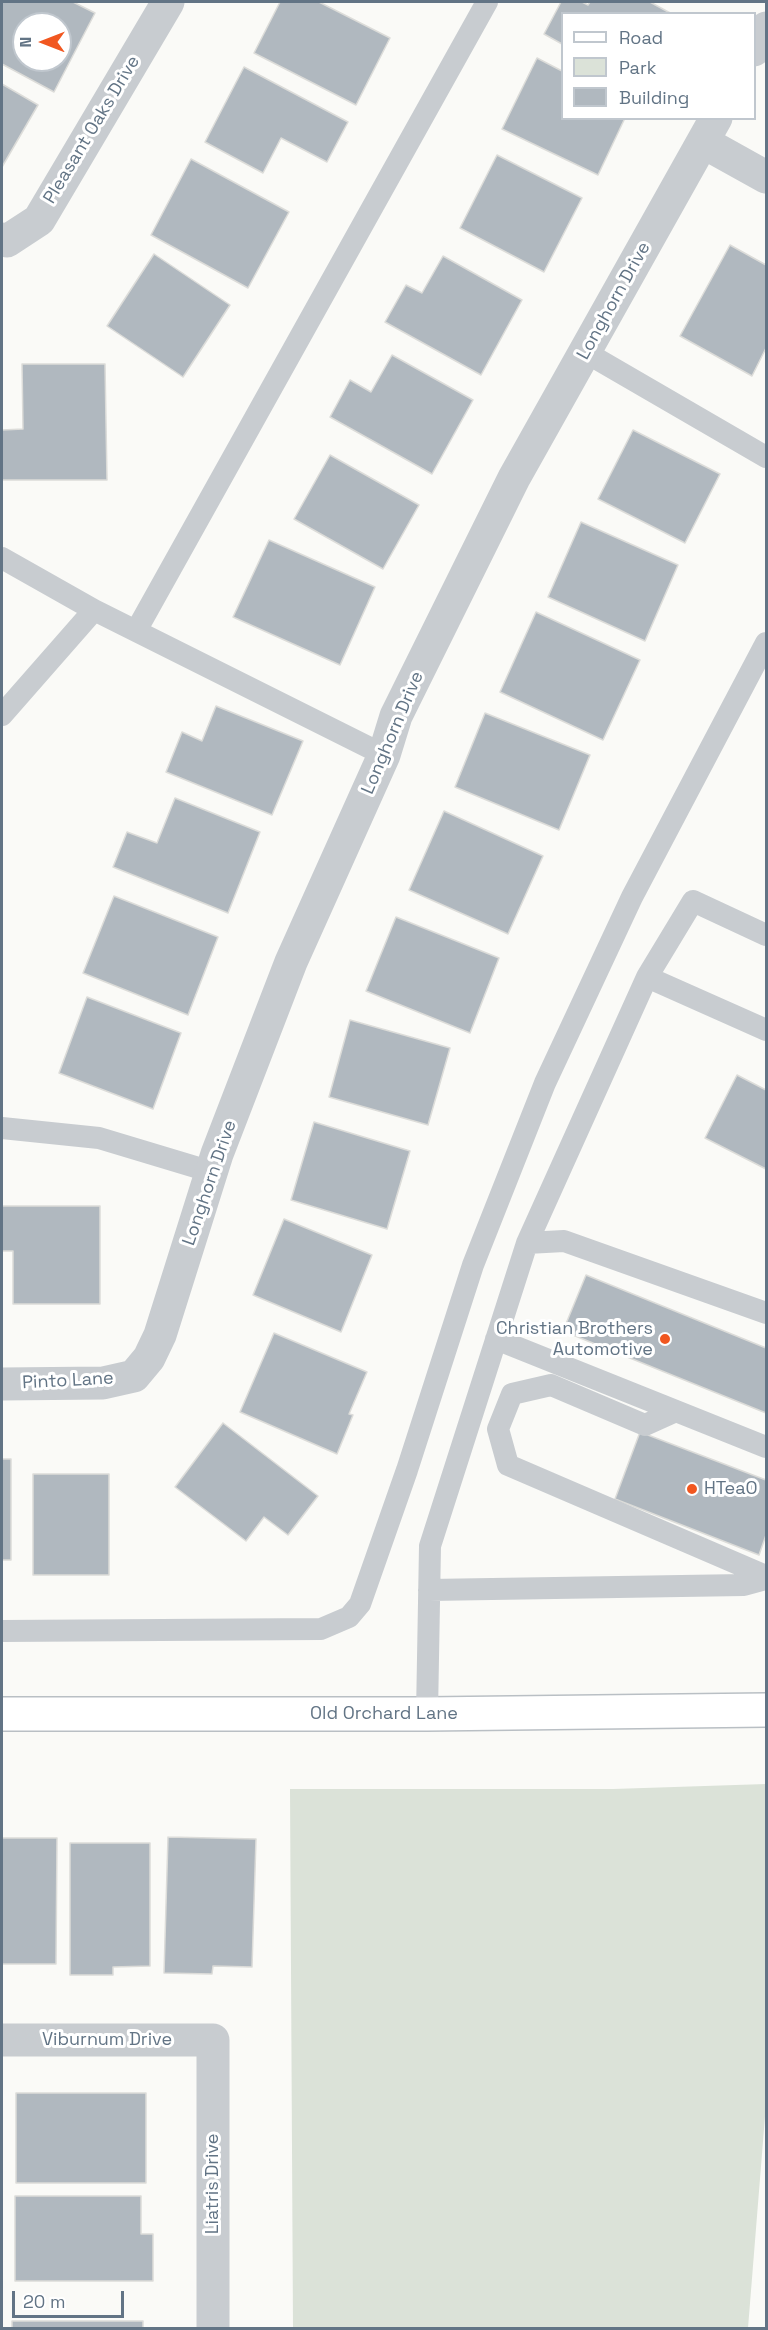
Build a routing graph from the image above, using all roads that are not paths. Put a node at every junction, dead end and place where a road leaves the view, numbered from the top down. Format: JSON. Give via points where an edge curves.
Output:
{"nodes":[{"id":1,"x":168,"y":2,"type":"edge"},
{"id":2,"x":487,"y":2,"type":"edge"},
{"id":3,"x":766,"y":28,"type":"edge"},
{"id":4,"x":756,"y":46,"type":"edge"},
{"id":5,"x":710,"y":130,"type":"edge"},
{"id":6,"x":766,"y":177,"type":"edge"},
{"id":7,"x":2,"y":238,"type":"edge"},
{"id":8,"x":585,"y":352,"type":"junction"},
{"id":9,"x":766,"y":457,"type":"edge"},
{"id":10,"x":2,"y":558,"type":"edge"},
{"id":11,"x":94,"y":610,"type":"junction"},
{"id":12,"x":136,"y":631,"type":"junction"},
{"id":13,"x":766,"y":643,"type":"edge"},
{"id":14,"x":2,"y":716,"type":"edge"},
{"id":15,"x":384,"y":755,"type":"junction"},
{"id":16,"x":766,"y":935,"type":"edge"},
{"id":17,"x":647,"y":977,"type":"junction"},
{"id":18,"x":766,"y":1030,"type":"edge"},
{"id":19,"x":2,"y":1128,"type":"edge"},
{"id":20,"x":212,"y":1172,"type":"junction"},
{"id":21,"x":527,"y":1243,"type":"junction"},
{"id":22,"x":766,"y":1313,"type":"edge"},
{"id":23,"x":496,"y":1340,"type":"junction"},
{"id":24,"x":134,"y":1376,"type":"joint"},
{"id":25,"x":2,"y":1384,"type":"edge"},
{"id":26,"x":676,"y":1411,"type":"junction"},
{"id":27,"x":766,"y":1447,"type":"edge"},
{"id":28,"x":766,"y":1577,"type":"edge"},
{"id":29,"x":429,"y":1590,"type":"junction"},
{"id":30,"x":2,"y":1631,"type":"edge"},
{"id":31,"x":766,"y":1710,"type":"edge"},
{"id":32,"x":2,"y":1714,"type":"edge"},
{"id":33,"x":427,"y":1714,"type":"junction"},
{"id":34,"x":2,"y":2040,"type":"edge"},
{"id":35,"x":213,"y":2040,"type":"joint"},
{"id":36,"x":213,"y":2328,"type":"edge"}],
"edges":[{"from":1,"to":7,"type":"street","name":"Pleasant Oaks Drive","via":[[39,220],[8,241]]},
{"from":2,"to":12,"type":"lane"},
{"from":3,"to":4,"type":"street"},
{"from":5,"to":6,"type":"street"},
{"from":5,"to":8,"type":"street","name":"Longhorn Drive"},
{"from":8,"to":9,"type":"lane"},
{"from":8,"to":15,"type":"street","name":"Longhorn Drive","via":[[514,478],[396,716]]},
{"from":10,"to":11,"type":"lane"},
{"from":11,"to":12,"type":"lane"},
{"from":11,"to":14,"type":"lane"},
{"from":12,"to":15,"type":"lane"},
{"from":13,"to":30,"type":"lane","via":[[632,897],[545,1083],[473,1265],[360,1604],[349,1617],[321,1629]]},
{"from":15,"to":20,"type":"street","name":"Longhorn Drive","via":[[291,962]]},
{"from":16,"to":17,"type":"lane","via":[[693,901]]},
{"from":17,"to":18,"type":"lane"},
{"from":17,"to":21,"type":"lane"},
{"from":19,"to":20,"type":"lane","via":[[99,1138]]},
{"from":20,"to":24,"type":"street","name":"Longhorn Drive","via":[[160,1335],[149,1358]]},
{"from":21,"to":22,"type":"lane","via":[[564,1240]]},
{"from":21,"to":23,"type":"lane"},
{"from":23,"to":26,"type":"lane"},
{"from":23,"to":29,"type":"lane","via":[[430,1546]]},
{"from":24,"to":25,"type":"street","name":"Pinto Lane","via":[[103,1383]]},
{"from":26,"to":27,"type":"lane"},
{"from":26,"to":28,"type":"lane","via":[[645,1425],[551,1385],[512,1394],[498,1429],[508,1465]]},
{"from":28,"to":29,"type":"lane","via":[[744,1586]]},
{"from":29,"to":33,"type":"lane"},
{"from":31,"to":33,"type":"street","name":"Old Orchard Lane"},
{"from":32,"to":33,"type":"street","name":"Old Orchard Lane"},
{"from":34,"to":35,"type":"street","name":"Viburnum Drive"},
{"from":35,"to":36,"type":"street","name":"Liatris Drive"}]}
